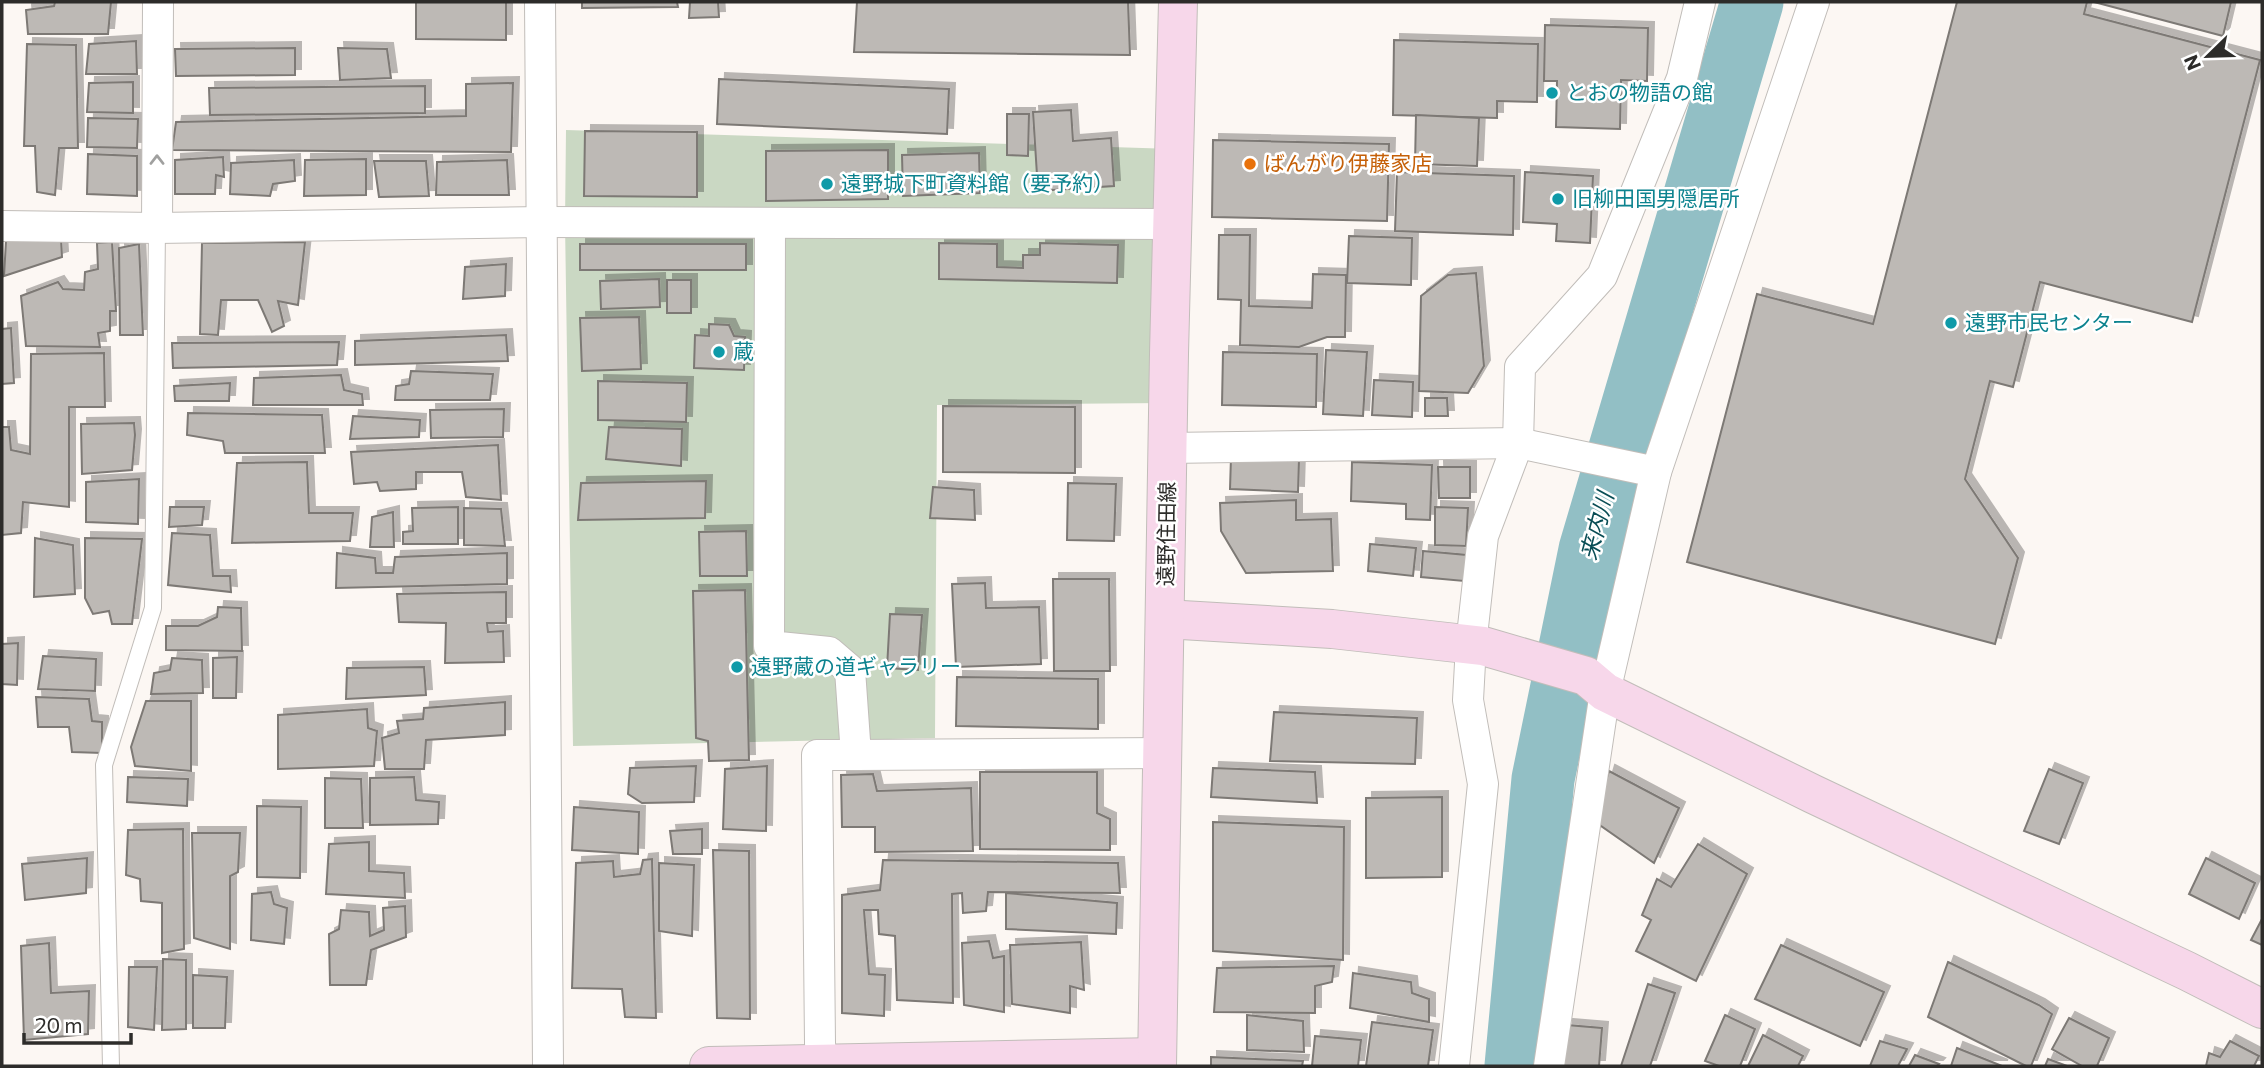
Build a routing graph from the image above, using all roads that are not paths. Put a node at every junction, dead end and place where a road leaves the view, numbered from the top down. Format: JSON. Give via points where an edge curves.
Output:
{"nodes":[{"id":1,"x":158,"y":2,"type":"edge"},
{"id":2,"x":540,"y":2,"type":"edge"},
{"id":3,"x":1178,"y":2,"type":"edge"},
{"id":4,"x":1700,"y":2,"type":"edge"},
{"id":5,"x":1814,"y":2,"type":"edge"},
{"id":6,"x":542,"y":222,"type":"junction"},
{"id":7,"x":770,"y":223,"type":"junction"},
{"id":8,"x":1172,"y":224,"type":"junction"},
{"id":9,"x":2,"y":226,"type":"edge"},
{"id":10,"x":157,"y":228,"type":"junction"},
{"id":11,"x":1518,"y":443,"type":"junction"},
{"id":12,"x":1168,"y":447,"type":"junction"},
{"id":13,"x":1656,"y":472,"type":"junction"},
{"id":14,"x":1165,"y":619,"type":"junction"},
{"id":15,"x":1477,"y":645,"type":"junction"},
{"id":16,"x":1595,"y":684,"type":"junction"},
{"id":17,"x":1163,"y":753,"type":"junction"},
{"id":18,"x":856,"y":755,"type":"junction"},
{"id":19,"x":2262,"y":1009,"type":"edge"},
{"id":20,"x":1157,"y":1062,"type":"edge"},
{"id":21,"x":822,"y":1064,"type":"junction"},
{"id":22,"x":111,"y":1066,"type":"edge"},
{"id":23,"x":548,"y":1066,"type":"edge"},
{"id":24,"x":709,"y":1066,"type":"edge"},
{"id":25,"x":1454,"y":1066,"type":"edge"},
{"id":26,"x":1549,"y":1066,"type":"edge"}],
"edges":[{"from":10,"to":1,"type":"street","one_way":true},
{"from":2,"to":6,"type":"street"},
{"from":3,"to":8,"type":"street","name":"遠野住田線"},
{"from":4,"to":11,"type":"street","via":[[1682,78],[1602,276],[1520,367]]},
{"from":5,"to":13,"type":"street"},
{"from":6,"to":7,"type":"street"},
{"from":6,"to":10,"type":"street"},
{"from":6,"to":23,"type":"street"},
{"from":7,"to":8,"type":"street"},
{"from":7,"to":18,"type":"street","via":[[769,646],[829,653],[850,670]]},
{"from":8,"to":12,"type":"street","name":"遠野住田線"},
{"from":9,"to":10,"type":"street"},
{"from":10,"to":22,"type":"lane","via":[[153,608],[104,765]]},
{"from":11,"to":12,"type":"street"},
{"from":11,"to":13,"type":"street"},
{"from":11,"to":15,"type":"street","via":[[1483,536]]},
{"from":12,"to":14,"type":"street","name":"遠野住田線"},
{"from":13,"to":16,"type":"street"},
{"from":14,"to":15,"type":"street","via":[[1332,629]]},
{"from":14,"to":17,"type":"street","name":"遠野住田線"},
{"from":15,"to":16,"type":"street"},
{"from":15,"to":25,"type":"street","via":[[1468,700],[1483,784]]},
{"from":16,"to":19,"type":"street"},
{"from":16,"to":26,"type":"street"},
{"from":17,"to":18,"type":"street"},
{"from":17,"to":20,"type":"street","name":"遠野住田線"},
{"from":18,"to":21,"type":"street","via":[[817,755]]},
{"from":20,"to":21,"type":"street"},
{"from":21,"to":24,"type":"street"}]}
